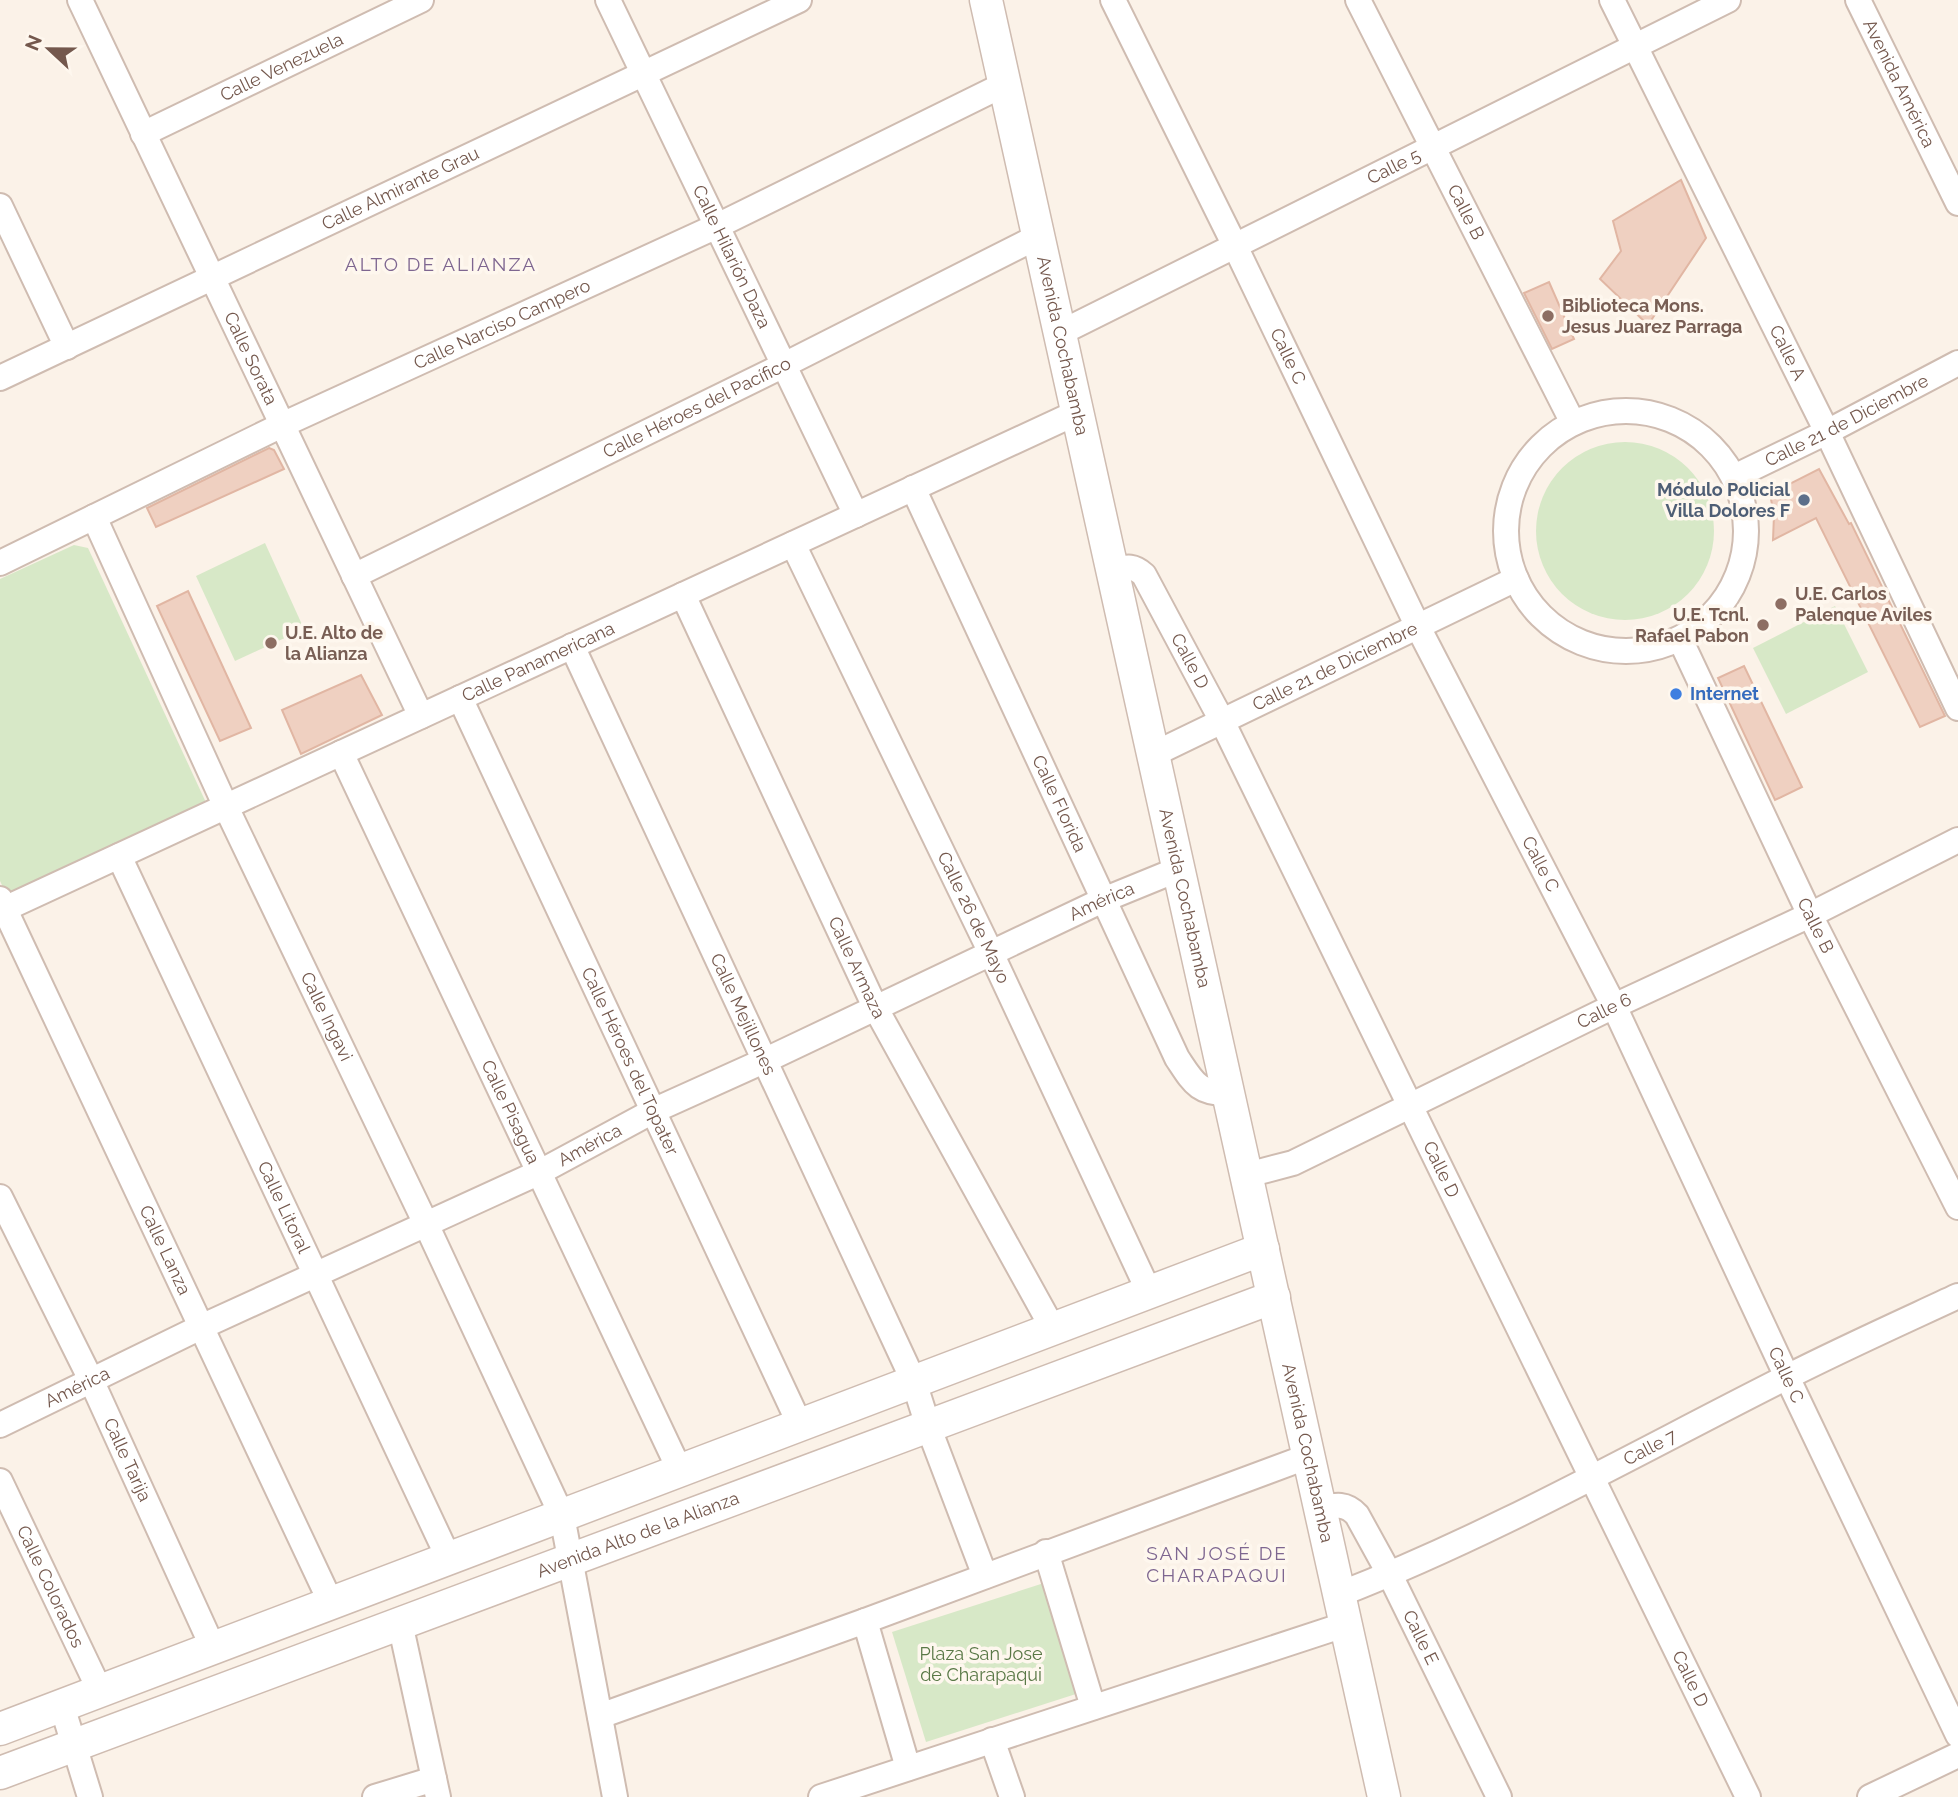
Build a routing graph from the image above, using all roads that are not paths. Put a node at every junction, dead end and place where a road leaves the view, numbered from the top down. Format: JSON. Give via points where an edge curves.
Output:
{"nodes":[{"id":1,"x":80,"y":0,"type":"edge"},
{"id":2,"x":421,"y":0,"type":"edge"},
{"id":3,"x":608,"y":0,"type":"edge"},
{"id":4,"x":799,"y":0,"type":"edge"},
{"id":5,"x":986,"y":0,"type":"edge"},
{"id":6,"x":1112,"y":0,"type":"edge"},
{"id":7,"x":1358,"y":0,"type":"edge"},
{"id":8,"x":1612,"y":0,"type":"edge"},
{"id":9,"x":1728,"y":0,"type":"edge"},
{"id":10,"x":1858,"y":0,"type":"edge"},
{"id":11,"x":1635,"y":46,"type":"junction"},
{"id":12,"x":645,"y":73,"type":"junction"},
{"id":13,"x":1005,"y":84,"type":"junction"},
{"id":14,"x":143,"y":134,"type":"junction"},
{"id":15,"x":1432,"y":148,"type":"junction"},
{"id":16,"x":1958,"y":204,"type":"edge"},
{"id":17,"x":0,"y":206,"type":"edge"},
{"id":18,"x":717,"y":226,"type":"junction"},
{"id":19,"x":1039,"y":236,"type":"junction"},
{"id":20,"x":1235,"y":246,"type":"junction"},
{"id":21,"x":212,"y":278,"type":"junction"},
{"id":22,"x":1060,"y":332,"type":"junction"},
{"id":23,"x":67,"y":347,"type":"junction"},
{"id":24,"x":1958,"y":363,"type":"edge"},
{"id":25,"x":784,"y":365,"type":"junction"},
{"id":26,"x":0,"y":378,"type":"edge"},
{"id":27,"x":1078,"y":412,"type":"junction"},
{"id":28,"x":1573,"y":423,"type":"junction"},
{"id":29,"x":282,"y":425,"type":"junction"},
{"id":30,"x":1827,"y":432,"type":"junction"},
{"id":31,"x":1734,"y":477,"type":"junction"},
{"id":32,"x":913,"y":488,"type":"junction"},
{"id":33,"x":856,"y":515,"type":"junction"},
{"id":34,"x":94,"y":517,"type":"junction"},
{"id":35,"x":793,"y":544,"type":"junction"},
{"id":36,"x":0,"y":563,"type":"edge"},
{"id":37,"x":1113,"y":570,"type":"junction"},
{"id":38,"x":354,"y":576,"type":"junction"},
{"id":39,"x":1516,"y":579,"type":"junction"},
{"id":40,"x":683,"y":595,"type":"junction"},
{"id":41,"x":1418,"y":626,"type":"junction"},
{"id":42,"x":1679,"y":639,"type":"junction"},
{"id":43,"x":572,"y":646,"type":"junction"},
{"id":44,"x":460,"y":698,"type":"junction"},
{"id":45,"x":1958,"y":708,"type":"edge"},
{"id":46,"x":421,"y":716,"type":"junction"},
{"id":47,"x":1222,"y":721,"type":"junction"},
{"id":48,"x":341,"y":753,"type":"junction"},
{"id":49,"x":1154,"y":754,"type":"junction"},
{"id":50,"x":226,"y":807,"type":"junction"},
{"id":51,"x":1958,"y":840,"type":"edge"},
{"id":52,"x":119,"y":856,"type":"junction"},
{"id":53,"x":1179,"y":869,"type":"junction"},
{"id":54,"x":1103,"y":900,"type":"junction"},
{"id":55,"x":2,"y":907,"type":"edge"},
{"id":56,"x":1810,"y":915,"type":"junction"},
{"id":57,"x":991,"y":953,"type":"junction"},
{"id":58,"x":1614,"y":1006,"type":"junction"},
{"id":59,"x":875,"y":1007,"type":"junction"},
{"id":60,"x":766,"y":1060,"type":"junction"},
{"id":61,"x":1229,"y":1093,"type":"junction"},
{"id":62,"x":1411,"y":1106,"type":"junction"},
{"id":63,"x":654,"y":1110,"type":"junction"},
{"id":64,"x":540,"y":1172,"type":"junction"},
{"id":65,"x":1247,"y":1175,"type":"junction"},
{"id":66,"x":0,"y":1197,"type":"edge"},
{"id":67,"x":1958,"y":1207,"type":"edge"},
{"id":68,"x":426,"y":1224,"type":"junction"},
{"id":69,"x":1263,"y":1249,"type":"junction"},
{"id":70,"x":314,"y":1275,"type":"junction"},
{"id":71,"x":1149,"y":1292,"type":"junction"},
{"id":72,"x":1958,"y":1296,"type":"edge"},
{"id":73,"x":1274,"y":1297,"type":"junction"},
{"id":74,"x":201,"y":1327,"type":"junction"},
{"id":75,"x":1053,"y":1329,"type":"junction"},
{"id":76,"x":1787,"y":1377,"type":"junction"},
{"id":77,"x":92,"y":1382,"type":"junction"},
{"id":78,"x":914,"y":1382,"type":"junction"},
{"id":79,"x":0,"y":1425,"type":"edge"},
{"id":80,"x":800,"y":1425,"type":"junction"},
{"id":81,"x":928,"y":1426,"type":"junction"},
{"id":82,"x":1309,"y":1456,"type":"junction"},
{"id":83,"x":680,"y":1471,"type":"junction"},
{"id":84,"x":1592,"y":1477,"type":"junction"},
{"id":85,"x":0,"y":1481,"type":"edge"},
{"id":86,"x":1321,"y":1508,"type":"junction"},
{"id":87,"x":562,"y":1516,"type":"junction"},
{"id":88,"x":1046,"y":1552,"type":"junction"},
{"id":89,"x":449,"y":1559,"type":"junction"},
{"id":90,"x":570,"y":1560,"type":"junction"},
{"id":91,"x":1390,"y":1575,"type":"junction"},
{"id":92,"x":985,"y":1576,"type":"junction"},
{"id":93,"x":331,"y":1603,"type":"junction"},
{"id":94,"x":1343,"y":1609,"type":"junction"},
{"id":95,"x":865,"y":1621,"type":"junction"},
{"id":96,"x":400,"y":1623,"type":"junction"},
{"id":97,"x":213,"y":1648,"type":"junction"},
{"id":98,"x":100,"y":1691,"type":"junction"},
{"id":99,"x":62,"y":1706,"type":"junction"},
{"id":100,"x":1093,"y":1707,"type":"junction"},
{"id":101,"x":600,"y":1716,"type":"junction"},
{"id":102,"x":0,"y":1729,"type":"edge"},
{"id":103,"x":1958,"y":1735,"type":"edge"},
{"id":104,"x":992,"y":1740,"type":"junction"},
{"id":105,"x":75,"y":1745,"type":"junction"},
{"id":106,"x":1958,"y":1755,"type":"edge"},
{"id":107,"x":908,"y":1768,"type":"junction"},
{"id":108,"x":0,"y":1773,"type":"edge"},
{"id":109,"x":436,"y":1788,"type":"edge"},
{"id":110,"x":1380,"y":1796,"type":"edge"},
{"id":111,"x":90,"y":1797,"type":"edge"},
{"id":112,"x":375,"y":1797,"type":"edge"},
{"id":113,"x":615,"y":1797,"type":"edge"},
{"id":114,"x":821,"y":1797,"type":"edge"},
{"id":115,"x":1012,"y":1797,"type":"edge"},
{"id":116,"x":1499,"y":1797,"type":"edge"},
{"id":117,"x":1748,"y":1797,"type":"edge"},
{"id":118,"x":1870,"y":1797,"type":"edge"}],
"edges":[{"from":1,"to":14,"type":"street","name":"Calle Sorata"},
{"from":2,"to":14,"type":"street","name":"Calle Venezuela"},
{"from":3,"to":12,"type":"street","name":"Calle Hilarión Daza"},
{"from":4,"to":12,"type":"street","name":"Calle Almirante Grau"},
{"from":5,"to":13,"type":"street","name":"Avenida Cochabamba"},
{"from":6,"to":20,"type":"street","name":"Calle C"},
{"from":7,"to":15,"type":"street","name":"Calle B"},
{"from":8,"to":11,"type":"street","name":"Calle A"},
{"from":9,"to":11,"type":"street","name":"Calle 5"},
{"from":10,"to":16,"type":"street","name":"Avenida América"},
{"from":11,"to":15,"type":"street","name":"Calle 5"},
{"from":11,"to":30,"type":"street","name":"Calle A"},
{"from":12,"to":18,"type":"street","name":"Calle Hilarión Daza"},
{"from":12,"to":21,"type":"street","name":"Calle Almirante Grau"},
{"from":13,"to":18,"type":"street","name":"Calle Narciso Campero"},
{"from":13,"to":19,"type":"street","name":"Avenida Cochabamba"},
{"from":14,"to":21,"type":"street","name":"Calle Sorata"},
{"from":15,"to":20,"type":"street","name":"Calle 5"},
{"from":15,"to":28,"type":"street","name":"Calle B"},
{"from":17,"to":23,"type":"street"},
{"from":18,"to":25,"type":"street","name":"Calle Hilarión Daza"},
{"from":18,"to":29,"type":"street","name":"Calle Narciso Campero"},
{"from":19,"to":22,"type":"street","name":"Avenida Cochabamba"},
{"from":19,"to":25,"type":"street","name":"Calle Héroes del Pacífico"},
{"from":20,"to":22,"type":"street","name":"Calle 5"},
{"from":20,"to":41,"type":"street","name":"Calle C"},
{"from":21,"to":23,"type":"street","name":"Calle Almirante Grau"},
{"from":21,"to":29,"type":"street","name":"Calle Sorata"},
{"from":22,"to":27,"type":"street","name":"Avenida Cochabamba"},
{"from":23,"to":26,"type":"street","name":"Calle Almirante Grau"},
{"from":24,"to":30,"type":"street","name":"Calle 21 de Diciembre"},
{"from":25,"to":33,"type":"street","name":"Calle Hilarión Daza"},
{"from":25,"to":38,"type":"street","name":"Calle Héroes del Pacífico"},
{"from":27,"to":32,"type":"street","name":"Calle Panamericana"},
{"from":27,"to":37,"type":"street","name":"Avenida Cochabamba"},
{"from":28,"to":31,"type":"street","via":[[1618,411],[1664,416],[1705,440]]},
{"from":28,"to":39,"type":"street","via":[[1540,447],[1517,481],[1507,520]]},
{"from":29,"to":34,"type":"street","name":"Calle Narciso Campero"},
{"from":29,"to":38,"type":"street","name":"Calle Sorata"},
{"from":30,"to":31,"type":"street","name":"Calle 21 de Diciembre"},
{"from":30,"to":45,"type":"street","name":"Calle A"},
{"from":31,"to":42,"type":"street","via":[[1746,517],[1737,579],[1713,614]]},
{"from":32,"to":33,"type":"street","name":"Calle Panamericana"},
{"from":32,"to":54,"type":"street","name":"Calle Florida"},
{"from":33,"to":35,"type":"street","name":"Calle Panamericana"},
{"from":34,"to":36,"type":"street","name":"Calle Narciso Campero"},
{"from":34,"to":50,"type":"street","name":"Calle Ingavi"},
{"from":35,"to":40,"type":"street","name":"Calle Panamericana"},
{"from":35,"to":57,"type":"street","name":"Calle 26 de Mayo"},
{"from":37,"to":47,"type":"street","name":"Calle D","via":[[1136,567],[1144,575]]},
{"from":37,"to":49,"type":"street","name":"Avenida Cochabamba"},
{"from":38,"to":46,"type":"street","name":"Calle Sorata"},
{"from":39,"to":41,"type":"street","name":"Calle 21 de Diciembre"},
{"from":39,"to":42,"type":"street","via":[[1526,598],[1556,629],[1595,648],[1638,651]]},
{"from":40,"to":43,"type":"street","name":"Calle Panamericana"},
{"from":40,"to":59,"type":"street","name":"Calle Armaza"},
{"from":41,"to":47,"type":"street","name":"Calle 21 de Diciembre"},
{"from":41,"to":58,"type":"street","name":"Calle C"},
{"from":42,"to":56,"type":"street","name":"Calle B"},
{"from":43,"to":44,"type":"street","name":"Calle Panamericana"},
{"from":43,"to":60,"type":"street","name":"Calle Mejillones"},
{"from":44,"to":46,"type":"street","name":"Calle Panamericana"},
{"from":44,"to":63,"type":"street","name":"Calle Héroes del Topater"},
{"from":46,"to":48,"type":"street","name":"Calle Panamericana"},
{"from":47,"to":49,"type":"street","name":"Calle 21 de Diciembre"},
{"from":47,"to":62,"type":"street","name":"Calle D"},
{"from":48,"to":50,"type":"street","name":"Calle Panamericana"},
{"from":48,"to":64,"type":"street","name":"Calle Pisagua"},
{"from":49,"to":53,"type":"street","name":"Avenida Cochabamba"},
{"from":50,"to":52,"type":"street","name":"Calle Panamericana"},
{"from":50,"to":68,"type":"street","name":"Calle Ingavi"},
{"from":51,"to":56,"type":"street","name":"Calle 6"},
{"from":52,"to":55,"type":"street","name":"Calle Panamericana"},
{"from":52,"to":70,"type":"street","name":"Calle Litoral"},
{"from":53,"to":54,"type":"street","name":"América"},
{"from":53,"to":61,"type":"street","name":"Avenida Cochabamba"},
{"from":54,"to":57,"type":"street","name":"América"},
{"from":54,"to":61,"type":"street","name":"Calle Florida","via":[[1177,1058],[1202,1090]]},
{"from":55,"to":74,"type":"street","name":"Calle Lanza"},
{"from":56,"to":58,"type":"street","name":"Calle 6"},
{"from":56,"to":67,"type":"street","name":"Calle B"},
{"from":57,"to":59,"type":"street","name":"América"},
{"from":57,"to":71,"type":"street","name":"Calle 26 de Mayo"},
{"from":58,"to":62,"type":"street","name":"Calle 6"},
{"from":58,"to":76,"type":"street","name":"Calle C"},
{"from":59,"to":60,"type":"street","name":"América"},
{"from":59,"to":75,"type":"street","name":"Calle Armaza"},
{"from":60,"to":63,"type":"street","name":"América"},
{"from":60,"to":78,"type":"street","name":"Calle Mejillones"},
{"from":61,"to":65,"type":"street","name":"Avenida Cochabamba"},
{"from":62,"to":65,"type":"street","name":"Calle 6","via":[[1293,1163]]},
{"from":62,"to":84,"type":"street","name":"Calle D"},
{"from":63,"to":64,"type":"street","name":"América"},
{"from":63,"to":80,"type":"street","name":"Calle Héroes del Topater"},
{"from":64,"to":68,"type":"street","name":"América"},
{"from":64,"to":83,"type":"street","name":"Calle Pisagua"},
{"from":65,"to":69,"type":"street","name":"Avenida Cochabamba"},
{"from":66,"to":77,"type":"street","name":"Calle Tarija"},
{"from":68,"to":70,"type":"street","name":"América"},
{"from":68,"to":87,"type":"street","name":"Calle Ingavi"},
{"from":69,"to":71,"type":"street"},
{"from":69,"to":73,"type":"street","name":"Avenida Cochabamba"},
{"from":70,"to":74,"type":"street","name":"América"},
{"from":70,"to":89,"type":"street","name":"Calle Litoral"},
{"from":71,"to":75,"type":"street"},
{"from":72,"to":76,"type":"street","name":"Calle 7"},
{"from":73,"to":81,"type":"street","name":"Avenida Alto de la Alianza"},
{"from":73,"to":82,"type":"street","name":"Avenida Cochabamba"},
{"from":74,"to":77,"type":"street","name":"América"},
{"from":74,"to":93,"type":"street","name":"Calle Lanza"},
{"from":75,"to":78,"type":"street"},
{"from":76,"to":84,"type":"street","name":"Calle 7"},
{"from":76,"to":103,"type":"street","name":"Calle C"},
{"from":77,"to":79,"type":"street","name":"América"},
{"from":77,"to":97,"type":"street","name":"Calle Tarija"},
{"from":78,"to":80,"type":"street"},
{"from":78,"to":81,"type":"street","name":"Calle Mejillones"},
{"from":80,"to":83,"type":"street"},
{"from":81,"to":90,"type":"street","name":"Avenida Alto de la Alianza"},
{"from":81,"to":92,"type":"street","name":"Calle Mejillones"},
{"from":82,"to":86,"type":"street","name":"Avenida Cochabamba"},
{"from":82,"to":88,"type":"street"},
{"from":83,"to":87,"type":"street"},
{"from":84,"to":91,"type":"street","name":"Calle 7"},
{"from":84,"to":117,"type":"street","name":"Calle D"},
{"from":85,"to":98,"type":"street","name":"Calle Colorados"},
{"from":86,"to":91,"type":"street","name":"Calle E","via":[[1350,1507]]},
{"from":86,"to":94,"type":"street","name":"Avenida Cochabamba"},
{"from":87,"to":89,"type":"street"},
{"from":87,"to":90,"type":"street","name":"Calle Ingavi"},
{"from":88,"to":92,"type":"street"},
{"from":88,"to":100,"type":"street"},
{"from":89,"to":93,"type":"street"},
{"from":90,"to":96,"type":"street","name":"Avenida Alto de la Alianza"},
{"from":90,"to":101,"type":"street","name":"Calle Ingavi"},
{"from":91,"to":94,"type":"street","name":"Calle 7"},
{"from":91,"to":116,"type":"street","name":"Calle E"},
{"from":92,"to":95,"type":"street"},
{"from":93,"to":97,"type":"street"},
{"from":94,"to":100,"type":"street","name":"Calle 7"},
{"from":94,"to":110,"type":"street","name":"Avenida Cochabamba"},
{"from":95,"to":101,"type":"street"},
{"from":95,"to":107,"type":"street"},
{"from":96,"to":105,"type":"street","name":"Avenida Alto de la Alianza"},
{"from":96,"to":109,"type":"street"},
{"from":97,"to":98,"type":"street"},
{"from":98,"to":99,"type":"street"},
{"from":99,"to":102,"type":"street"},
{"from":99,"to":105,"type":"street"},
{"from":100,"to":104,"type":"street","name":"Calle 7"},
{"from":101,"to":113,"type":"street","name":"Calle Ingavi"},
{"from":104,"to":107,"type":"street","name":"Calle 7"},
{"from":104,"to":115,"type":"street"},
{"from":105,"to":108,"type":"street","name":"Avenida Alto de la Alianza"},
{"from":105,"to":111,"type":"street"},
{"from":106,"to":118,"type":"street"},
{"from":107,"to":114,"type":"street","name":"Calle 7"},
{"from":109,"to":112,"type":"street"}]}
